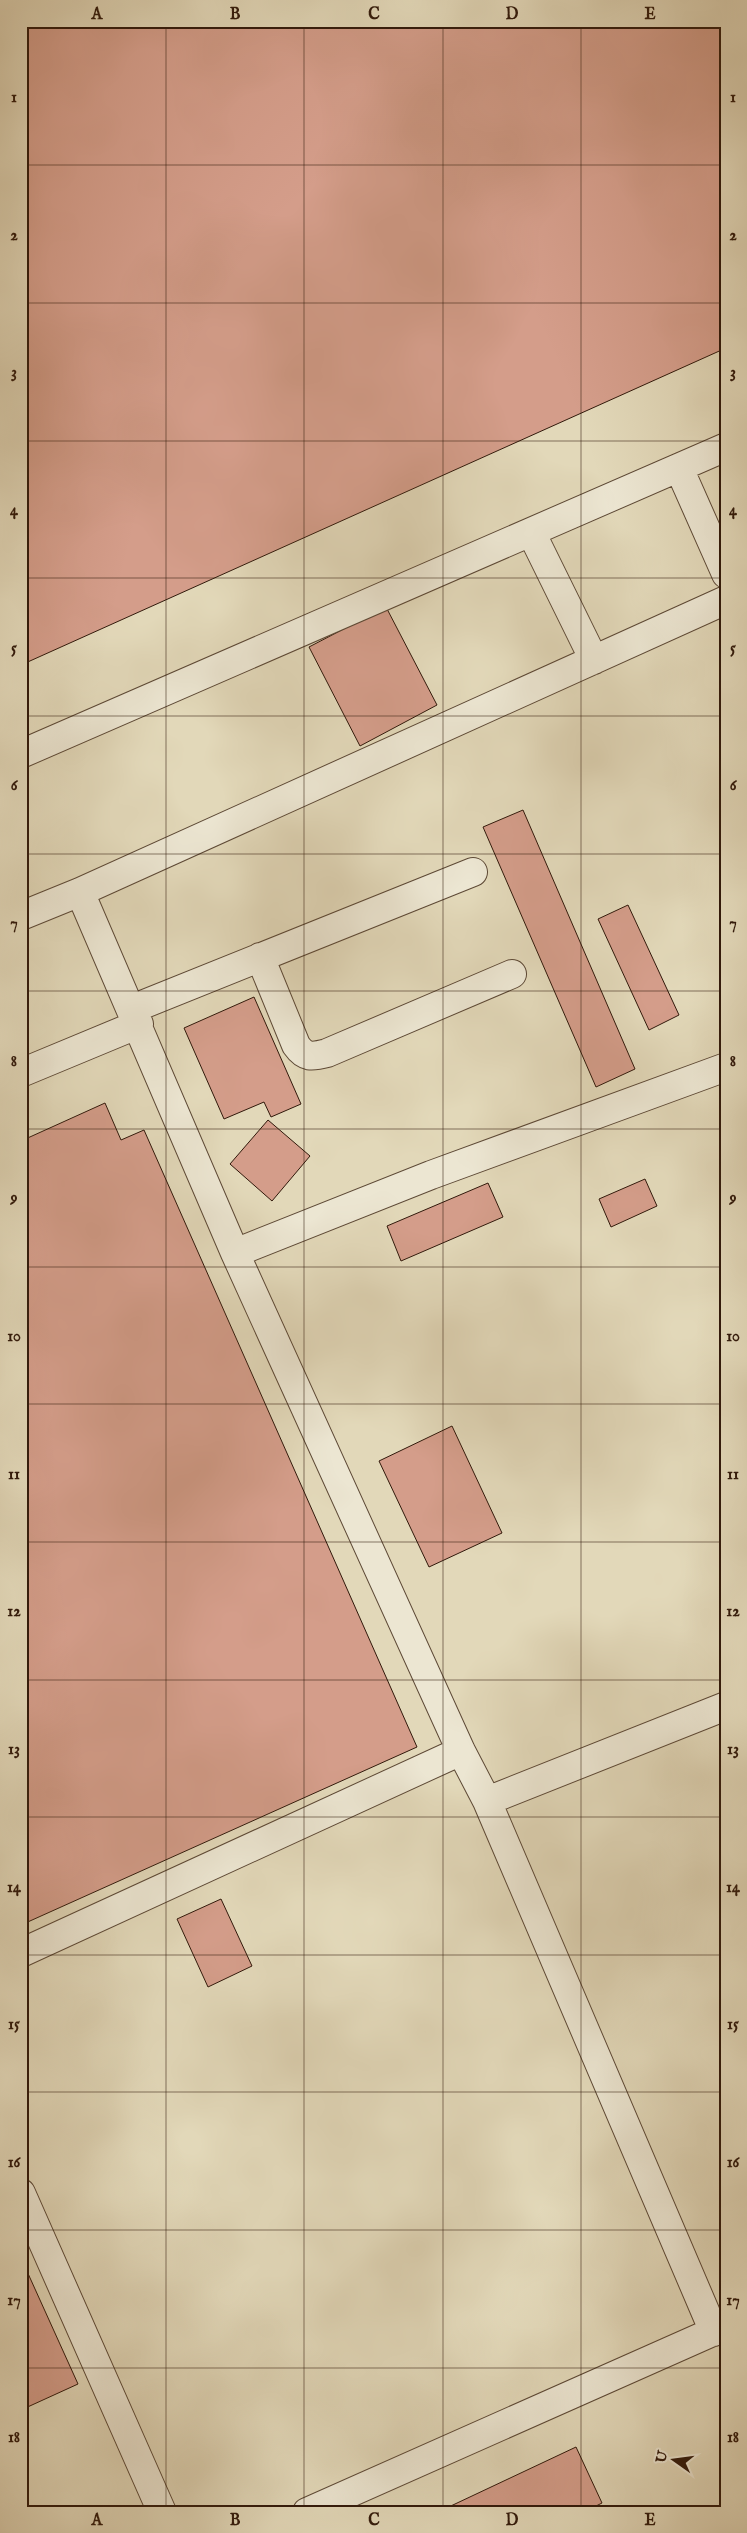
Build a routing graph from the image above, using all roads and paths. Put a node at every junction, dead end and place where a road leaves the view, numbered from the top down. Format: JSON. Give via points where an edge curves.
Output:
{"nodes":[{"id":1,"x":726,"y":448,"type":"edge"},
{"id":2,"x":679,"y":468,"type":"junction"},
{"id":3,"x":531,"y":532,"type":"junction"},
{"id":4,"x":726,"y":574,"type":"edge"},
{"id":5,"x":726,"y":600,"type":"edge"},
{"id":6,"x":594,"y":660,"type":"junction"},
{"id":7,"x":21,"y":754,"type":"edge"},
{"id":8,"x":473,"y":872,"type":"dead end"},
{"id":9,"x":80,"y":892,"type":"junction"},
{"id":10,"x":21,"y":916,"type":"edge"},
{"id":11,"x":260,"y":957,"type":"junction"},
{"id":12,"x":512,"y":974,"type":"dead end"},
{"id":13,"x":135,"y":1017,"type":"junction"},
{"id":14,"x":726,"y":1067,"type":"edge"},
{"id":15,"x":21,"y":1073,"type":"edge"},
{"id":16,"x":234,"y":1253,"type":"junction"},
{"id":17,"x":726,"y":1706,"type":"edge"},
{"id":18,"x":461,"y":1750,"type":"junction"},
{"id":19,"x":487,"y":1800,"type":"junction"},
{"id":20,"x":21,"y":1953,"type":"edge"},
{"id":21,"x":21,"y":2193,"type":"edge"},
{"id":22,"x":720,"y":2329,"type":"edge"},
{"id":23,"x":162,"y":2512,"type":"edge"},
{"id":24,"x":307,"y":2512,"type":"edge"}],
"edges":[{"from":1,"to":2,"type":"lane"},
{"from":2,"to":3,"type":"lane"},
{"from":2,"to":4,"type":"lane"},
{"from":3,"to":6,"type":"lane"},
{"from":3,"to":7,"type":"lane"},
{"from":5,"to":6,"type":"lane"},
{"from":6,"to":9,"type":"lane"},
{"from":8,"to":11,"type":"lane"},
{"from":9,"to":10,"type":"lane"},
{"from":9,"to":13,"type":"lane"},
{"from":11,"to":12,"type":"lane","via":[[296,1044],[305,1055],[312,1057]]},
{"from":11,"to":13,"type":"lane"},
{"from":13,"to":15,"type":"lane"},
{"from":13,"to":16,"type":"lane"},
{"from":14,"to":16,"type":"lane","via":[[431,1175]]},
{"from":16,"to":18,"type":"lane"},
{"from":17,"to":19,"type":"lane"},
{"from":18,"to":19,"type":"lane"},
{"from":18,"to":20,"type":"lane"},
{"from":19,"to":22,"type":"lane"},
{"from":21,"to":23,"type":"lane"},
{"from":22,"to":24,"type":"lane"}]}
